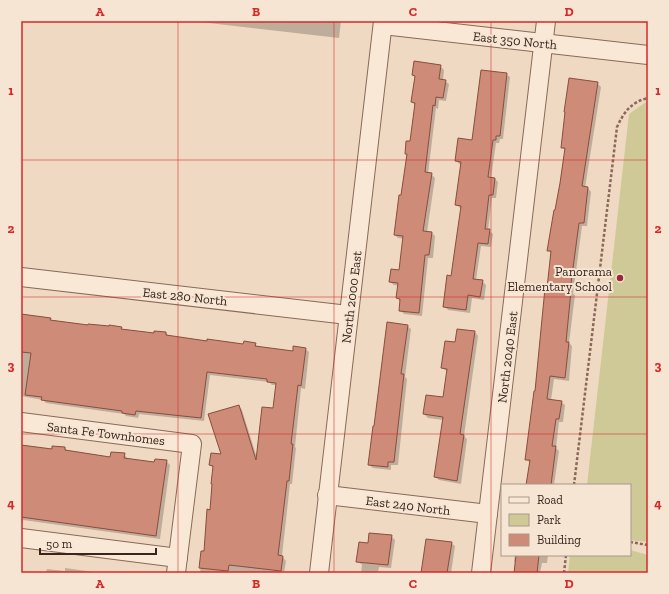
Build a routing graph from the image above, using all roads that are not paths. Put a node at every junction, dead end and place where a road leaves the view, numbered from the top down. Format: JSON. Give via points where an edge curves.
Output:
{"nodes":[{"id":1,"x":546,"y":21,"type":"edge"},
{"id":2,"x":383,"y":23,"type":"edge"},
{"id":3,"x":543,"y":43,"type":"junction"},
{"id":4,"x":648,"y":55,"type":"edge"},
{"id":5,"x":21,"y":278,"type":"edge"},
{"id":6,"x":348,"y":315,"type":"junction"},
{"id":7,"x":21,"y":422,"type":"edge"},
{"id":8,"x":327,"y":495,"type":"junction"},
{"id":9,"x":488,"y":514,"type":"junction"},
{"id":10,"x":21,"y":538,"type":"edge"},
{"id":11,"x":177,"y":566,"type":"edge"},
{"id":12,"x":319,"y":573,"type":"edge"},
{"id":13,"x":481,"y":573,"type":"edge"}],
"edges":[{"from":1,"to":3,"type":"street","name":"North 2040 East"},
{"from":2,"to":3,"type":"street","name":"East 350 North"},
{"from":2,"to":6,"type":"street","name":"North 2000 East"},
{"from":3,"to":4,"type":"street","name":"East 350 North"},
{"from":3,"to":9,"type":"street","name":"North 2040 East"},
{"from":5,"to":6,"type":"street","name":"East 280 North"},
{"from":6,"to":8,"type":"street","name":"North 2000 East"},
{"from":7,"to":11,"type":"street","name":"Santa Fe Townhomes","via":[[192,444]]},
{"from":8,"to":9,"type":"street","name":"East 240 North"},
{"from":8,"to":12,"type":"street","name":"North 2000 East"},
{"from":9,"to":13,"type":"street","name":"North 2040 East"},
{"from":10,"to":11,"type":"street"}]}
